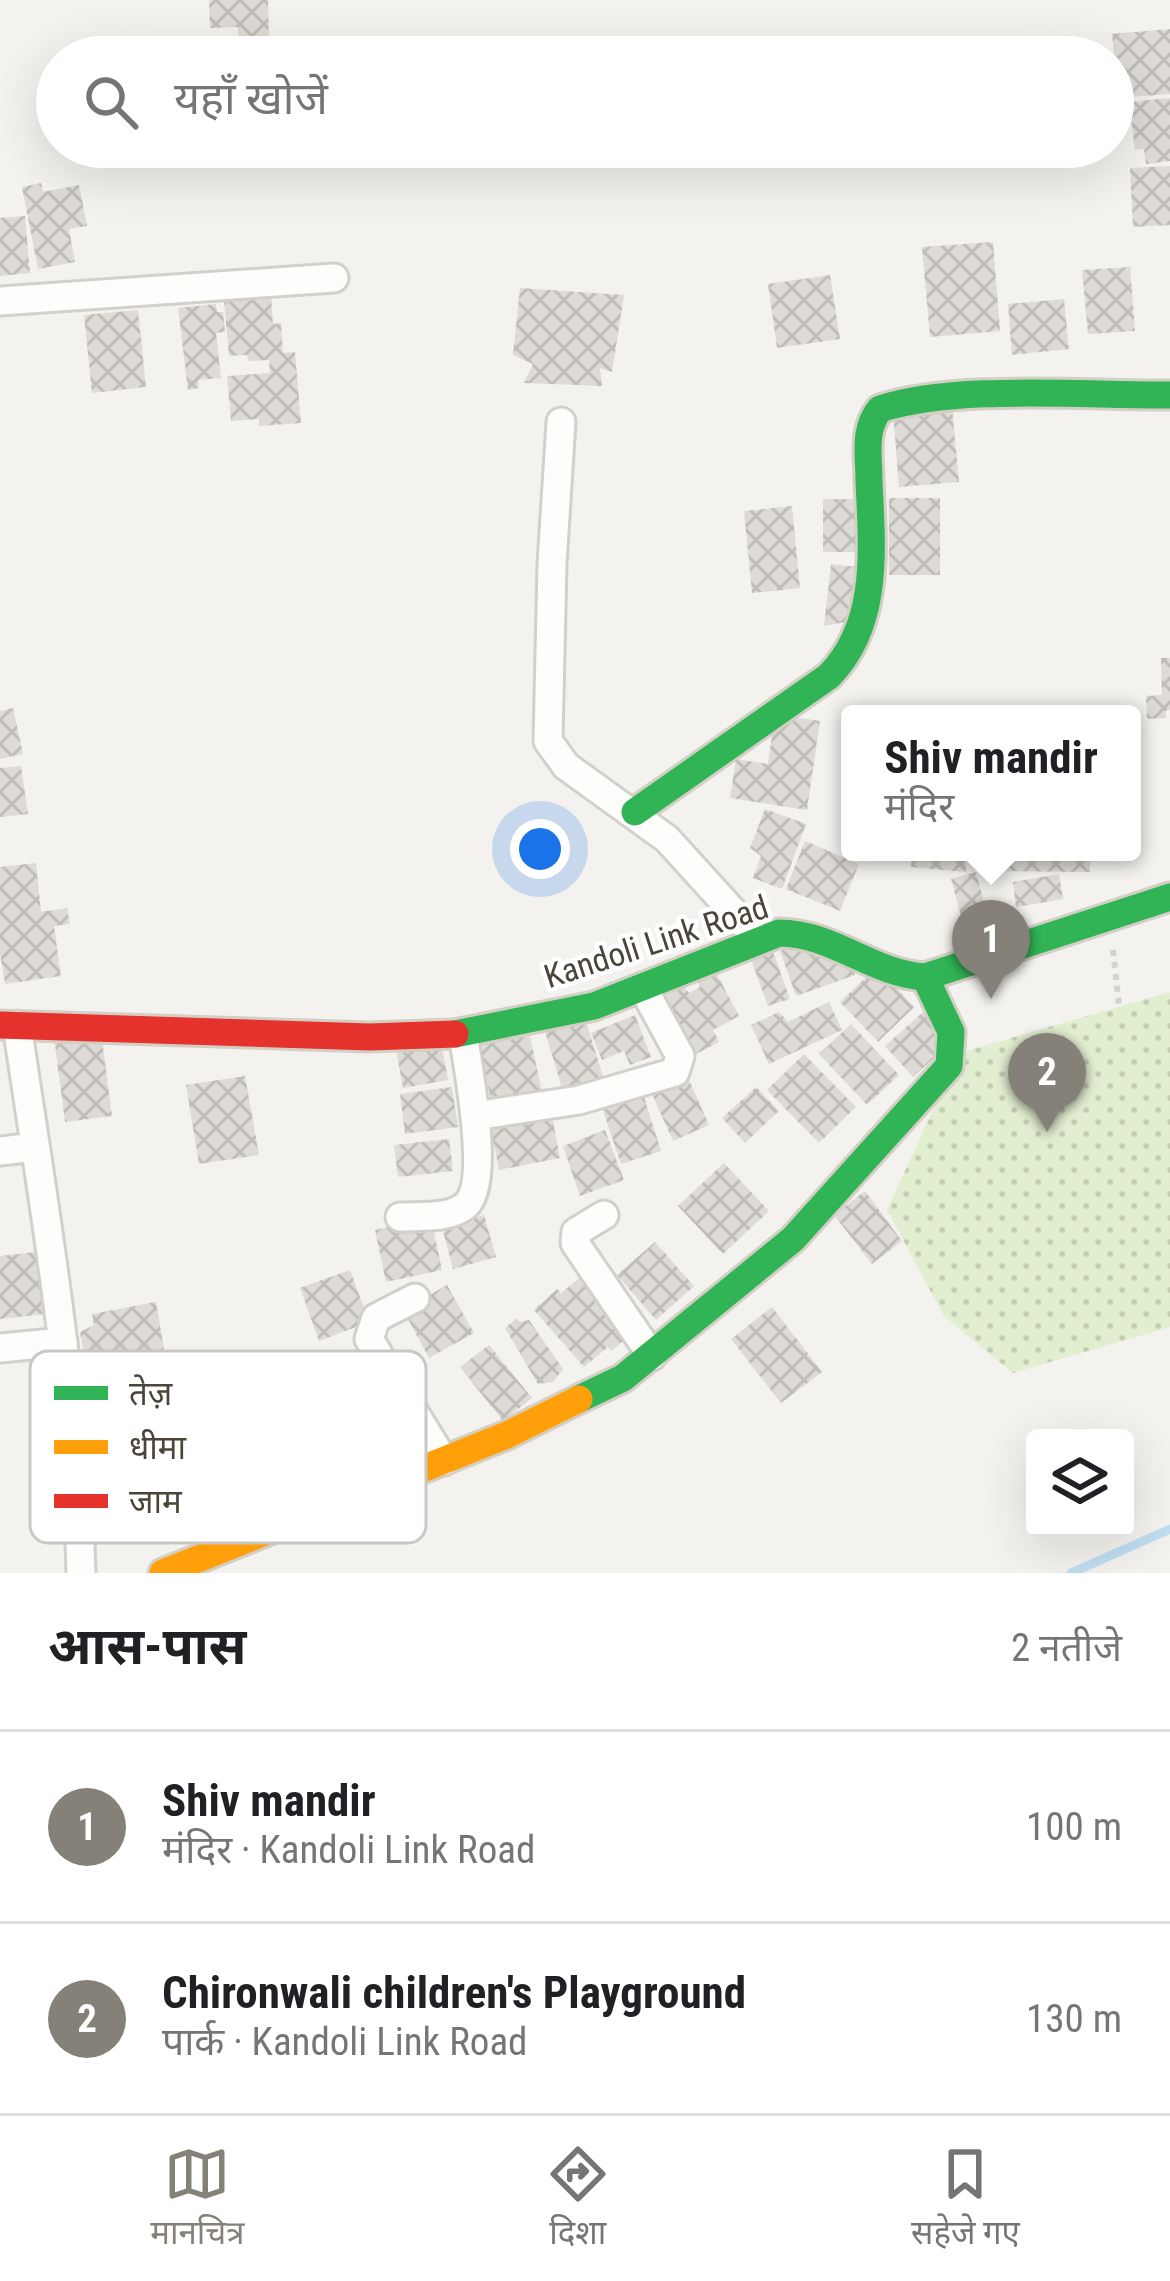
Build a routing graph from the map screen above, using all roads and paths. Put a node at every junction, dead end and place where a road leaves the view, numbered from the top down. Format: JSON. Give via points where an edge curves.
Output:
{"nodes":[{"id":1,"x":334,"y":278,"type":"dead end"},
{"id":2,"x":0,"y":301,"type":"edge"},
{"id":3,"x":1170,"y":395,"type":"edge"},
{"id":4,"x":561,"y":422,"type":"dead end"},
{"id":5,"x":635,"y":812,"type":"junction"},
{"id":6,"x":1170,"y":879,"type":"edge"},
{"id":7,"x":1170,"y":897,"type":"edge"},
{"id":8,"x":1110,"y":916,"type":"junction"},
{"id":9,"x":758,"y":938,"type":"junction"},
{"id":10,"x":926,"y":977,"type":"junction"},
{"id":11,"x":643,"y":988,"type":"junction"},
{"id":12,"x":1119,"y":1005,"type":"dead end"},
{"id":13,"x":9,"y":1025,"type":"edge"},
{"id":14,"x":464,"y":1034,"type":"junction"},
{"id":15,"x":475,"y":1116,"type":"junction"},
{"id":16,"x":35,"y":1148,"type":"junction"},
{"id":17,"x":0,"y":1151,"type":"edge"},
{"id":18,"x":604,"y":1215,"type":"dead end"},
{"id":19,"x":400,"y":1217,"type":"dead end"},
{"id":20,"x":415,"y":1298,"type":"dead end"},
{"id":21,"x":63,"y":1342,"type":"junction"},
{"id":22,"x":0,"y":1348,"type":"edge"},
{"id":23,"x":64,"y":1351,"type":"edge"},
{"id":24,"x":376,"y":1351,"type":"edge"},
{"id":25,"x":652,"y":1357,"type":"junction"},
{"id":26,"x":426,"y":1432,"type":"edge"},
{"id":27,"x":444,"y":1461,"type":"junction"},
{"id":28,"x":426,"y":1468,"type":"edge"},
{"id":29,"x":80,"y":1543,"type":"edge"},
{"id":30,"x":235,"y":1543,"type":"edge"},
{"id":31,"x":81,"y":1573,"type":"edge"},
{"id":32,"x":163,"y":1573,"type":"edge"}],
"edges":[{"from":1,"to":2,"type":"street"},
{"from":3,"to":5,"type":"street","via":[[922,400],[879,410],[868,434],[868,590],[860,634],[845,659]]},
{"from":4,"to":5,"type":"street","via":[[548,740],[566,766]]},
{"from":5,"to":9,"type":"street"},
{"from":6,"to":8,"type":"street"},
{"from":7,"to":8,"type":"street"},
{"from":8,"to":10,"type":"street"},
{"from":8,"to":12,"type":"path"},
{"from":9,"to":10,"type":"street","name":"Kandoli Link Road","via":[[806,933],[904,976]]},
{"from":9,"to":11,"type":"street","name":"Kandoli Link Road"},
{"from":10,"to":25,"type":"street","via":[[954,1039],[950,1066],[794,1239]]},
{"from":11,"to":14,"type":"street","name":"Kandoli Link Road"},
{"from":11,"to":15,"type":"street","via":[[680,1056],[675,1072],[580,1100]]},
{"from":13,"to":14,"type":"street","name":"Kandoli Link Road"},
{"from":13,"to":16,"type":"street"},
{"from":14,"to":15,"type":"street"},
{"from":15,"to":19,"type":"street","via":[[470,1202]]},
{"from":16,"to":17,"type":"street"},
{"from":16,"to":21,"type":"street"},
{"from":18,"to":25,"type":"street","via":[[576,1232],[574,1243]]},
{"from":20,"to":24,"type":"street","via":[[376,1318],[369,1339]]},
{"from":21,"to":22,"type":"street"},
{"from":21,"to":23,"type":"street"},
{"from":25,"to":27,"type":"street"},
{"from":26,"to":27,"type":"street"},
{"from":27,"to":28,"type":"street"},
{"from":29,"to":31,"type":"street"},
{"from":30,"to":32,"type":"street"}]}
